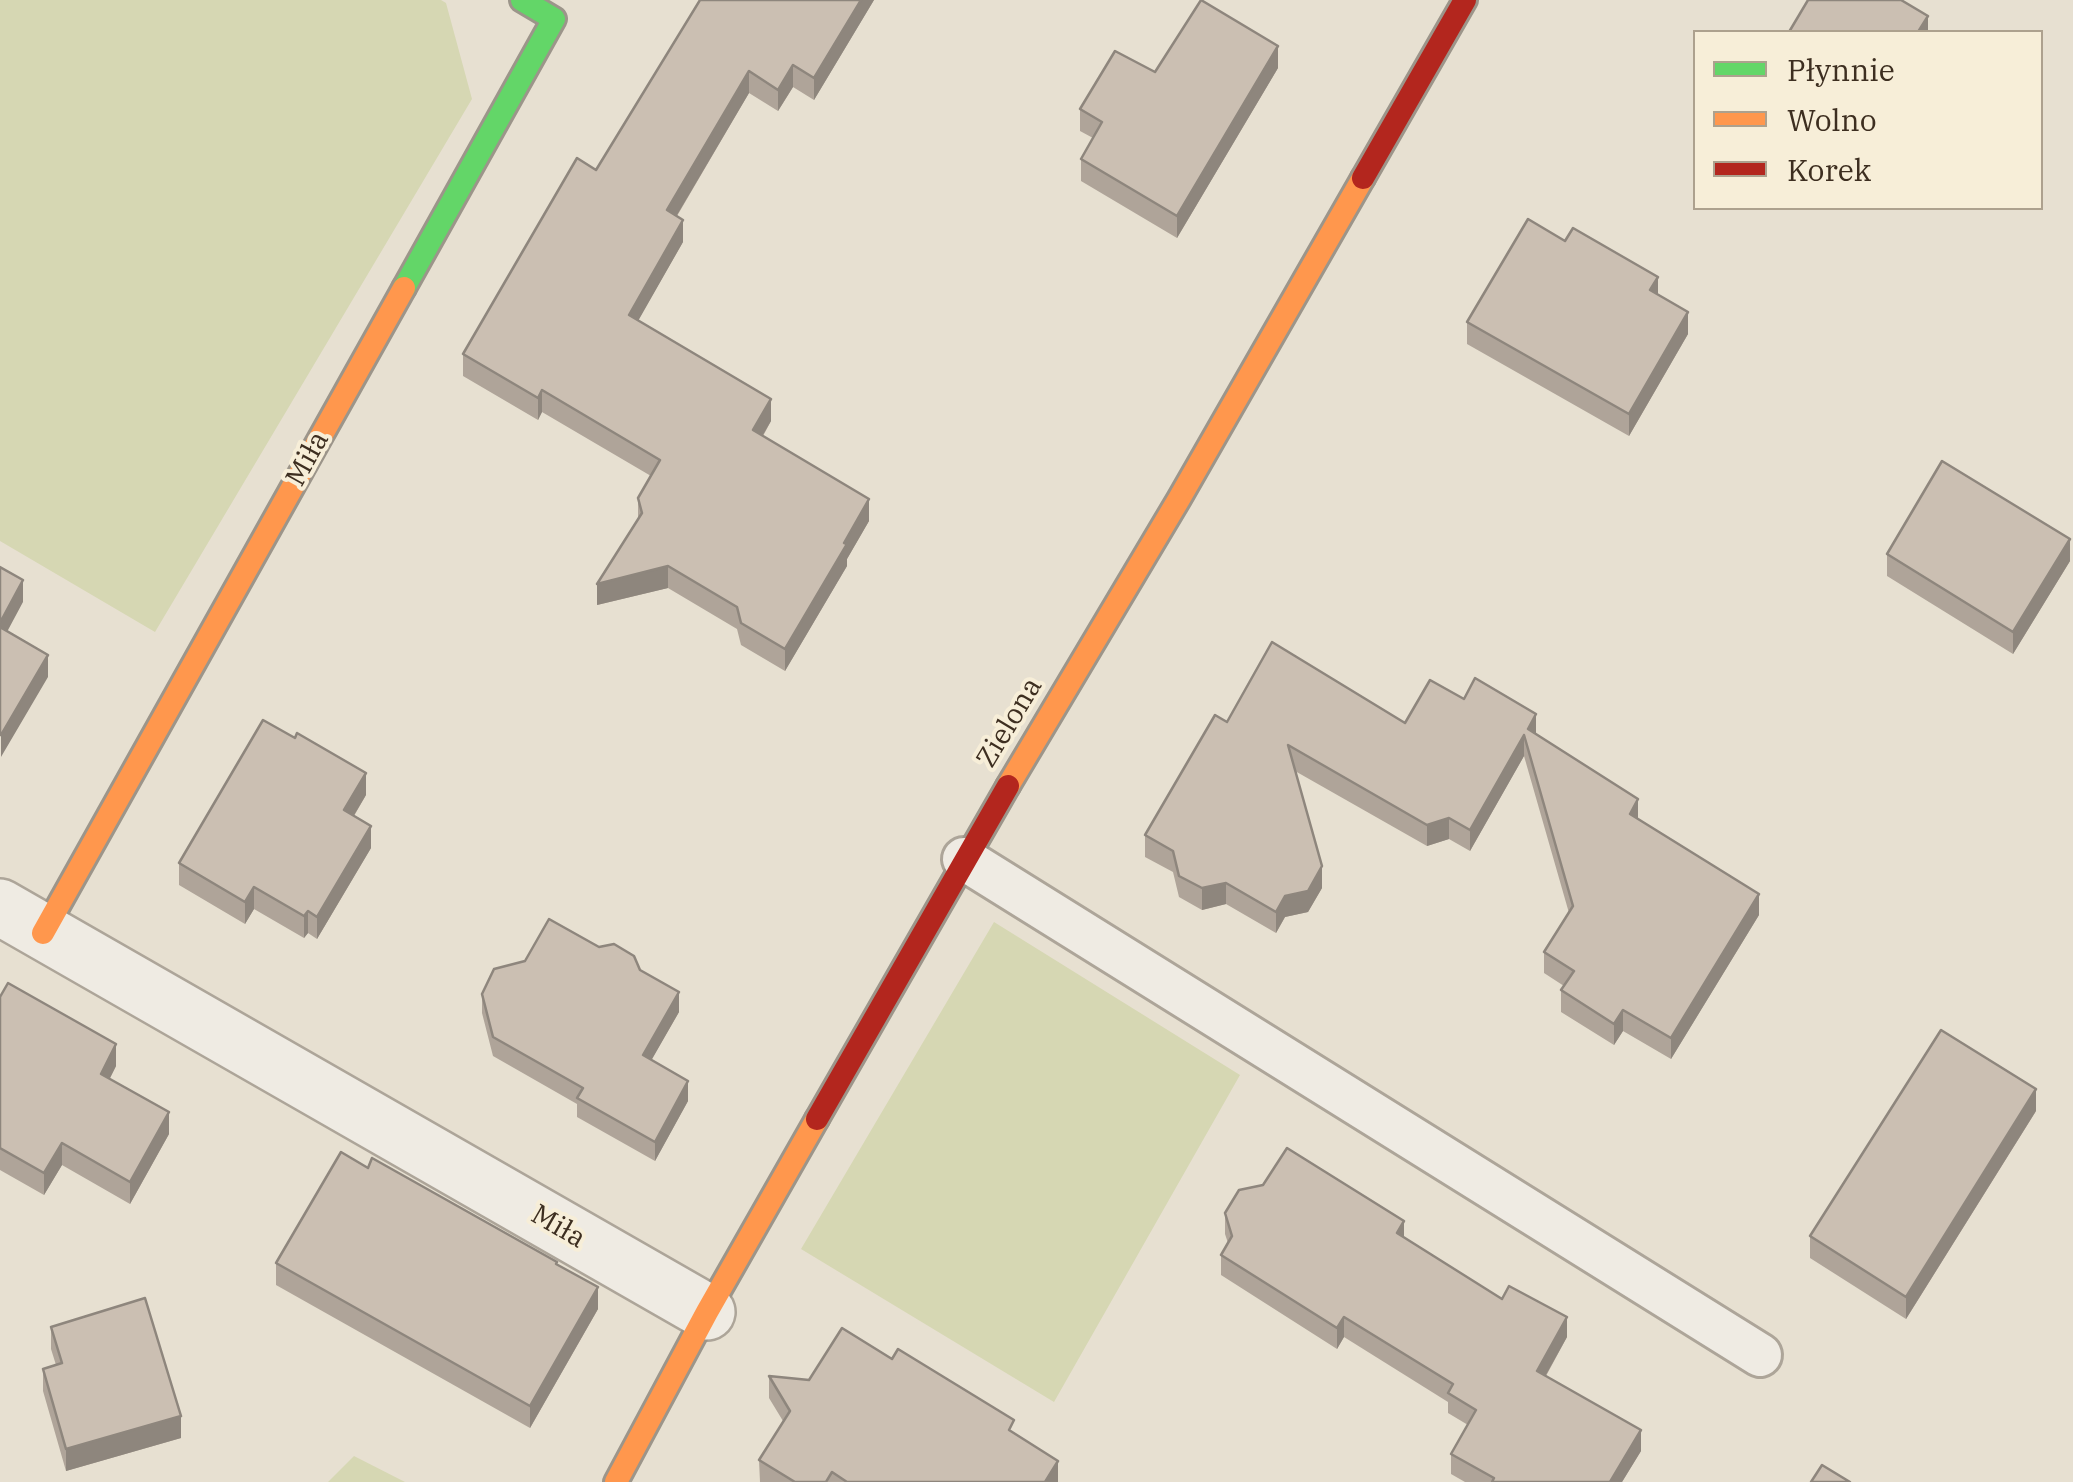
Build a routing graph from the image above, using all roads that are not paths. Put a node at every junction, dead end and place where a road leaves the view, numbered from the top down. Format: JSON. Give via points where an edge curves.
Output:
{"nodes":[{"id":1,"x":522,"y":0,"type":"edge"},
{"id":2,"x":1465,"y":0,"type":"edge"},
{"id":3,"x":964,"y":859,"type":"junction"},
{"id":4,"x":22,"y":920,"type":"edge"},
{"id":5,"x":707,"y":1312,"type":"junction"},
{"id":6,"x":1760,"y":1355,"type":"dead end"},
{"id":7,"x":616,"y":1482,"type":"edge"}],
"edges":[{"from":1,"to":4,"type":"street","name":"Miła","via":[[554,18]]},
{"from":2,"to":3,"type":"street","name":"Zielona","via":[[1180,499]]},
{"from":3,"to":5,"type":"street","name":"Zielona"},
{"from":3,"to":6,"type":"lane"},
{"from":4,"to":5,"type":"street","name":"Miła"},
{"from":5,"to":7,"type":"street","name":"Zielona"}]}
